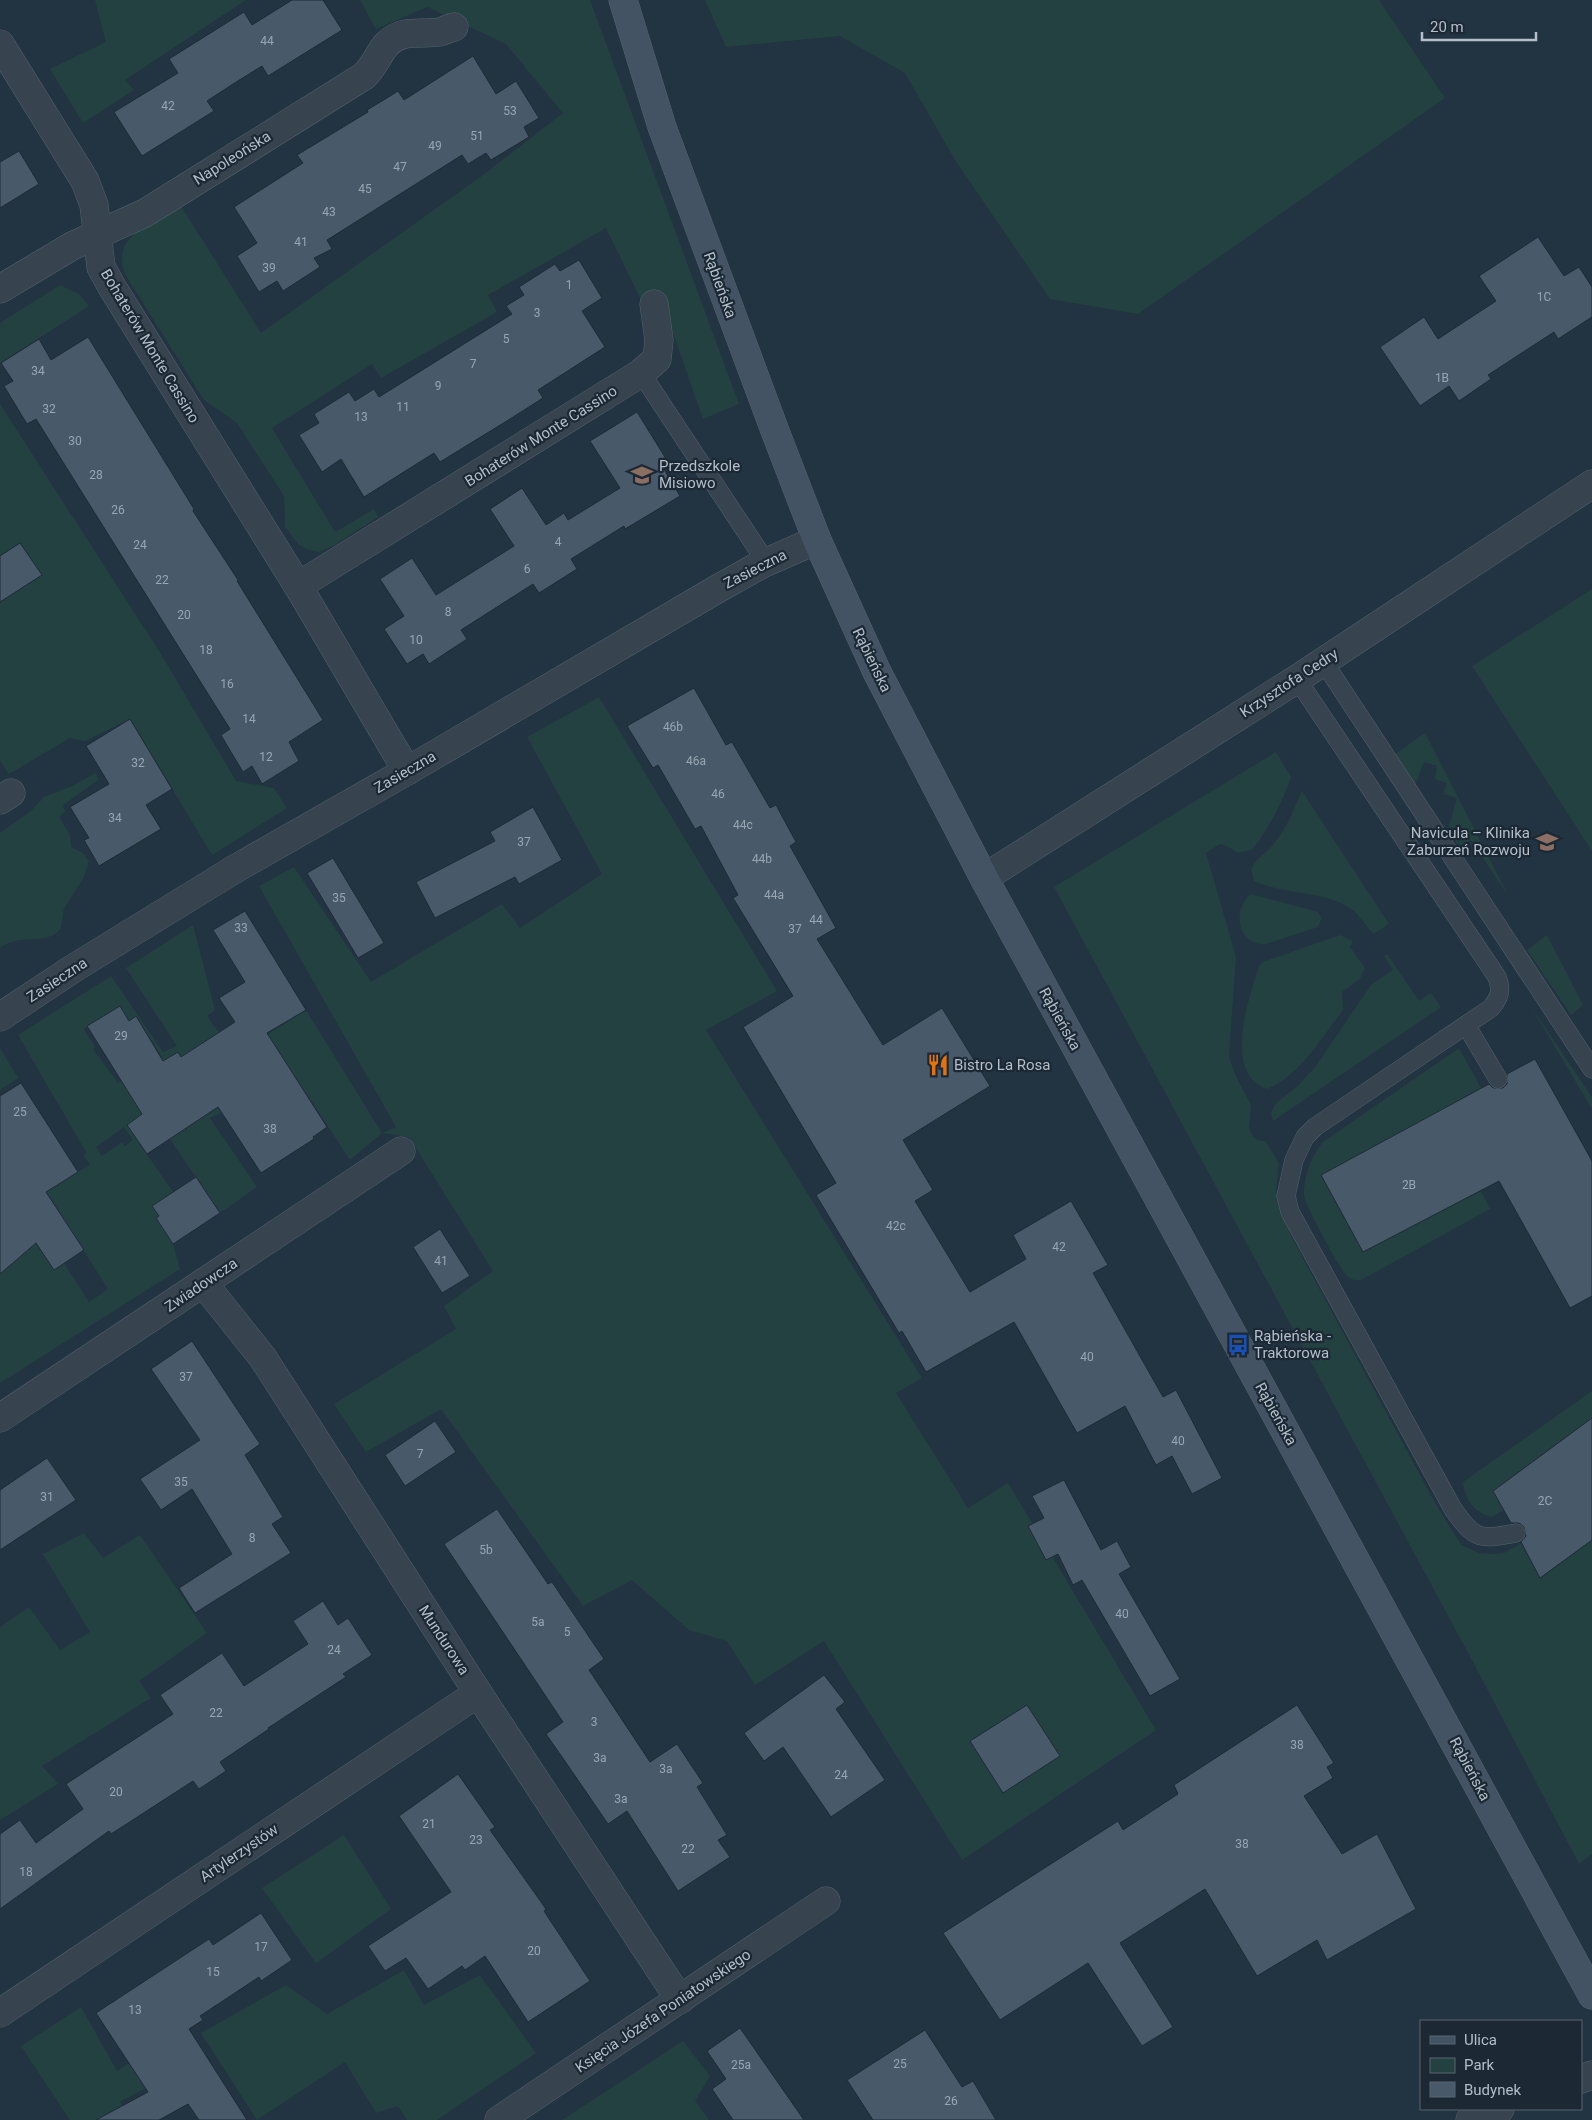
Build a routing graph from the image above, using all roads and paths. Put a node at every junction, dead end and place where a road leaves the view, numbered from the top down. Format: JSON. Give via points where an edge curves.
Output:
{"nodes":[{"id":1,"x":623,"y":0,"type":"edge"},
{"id":2,"x":454,"y":27,"type":"dead end"},
{"id":3,"x":0,"y":44,"type":"edge"},
{"id":4,"x":98,"y":236,"type":"junction"},
{"id":5,"x":0,"y":289,"type":"edge"},
{"id":6,"x":654,"y":304,"type":"dead end"},
{"id":7,"x":642,"y":373,"type":"junction"},
{"id":8,"x":1592,"y":484,"type":"edge"},
{"id":9,"x":817,"y":540,"type":"junction"},
{"id":10,"x":766,"y":562,"type":"junction"},
{"id":11,"x":298,"y":586,"type":"junction"},
{"id":12,"x":1323,"y":662,"type":"junction"},
{"id":13,"x":1297,"y":679,"type":"junction"},
{"id":14,"x":407,"y":771,"type":"junction"},
{"id":15,"x":984,"y":878,"type":"junction"},
{"id":16,"x":0,"y":1017,"type":"edge"},
{"id":17,"x":1466,"y":1024,"type":"junction"},
{"id":18,"x":1592,"y":1069,"type":"edge"},
{"id":19,"x":1498,"y":1079,"type":"dead end"},
{"id":20,"x":401,"y":1152,"type":"dead end"},
{"id":21,"x":204,"y":1284,"type":"junction"},
{"id":22,"x":0,"y":1418,"type":"edge"},
{"id":23,"x":1516,"y":1532,"type":"dead end"},
{"id":24,"x":478,"y":1693,"type":"junction"},
{"id":25,"x":826,"y":1901,"type":"dead end"},
{"id":26,"x":1592,"y":1994,"type":"edge"},
{"id":27,"x":680,"y":2000,"type":"junction"},
{"id":28,"x":0,"y":2013,"type":"edge"},
{"id":29,"x":1497,"y":2110,"type":"edge"},
{"id":30,"x":499,"y":2120,"type":"edge"},
{"id":31,"x":1470,"y":2120,"type":"edge"}],
"edges":[{"from":1,"to":9,"type":"street","name":"Rąbieńska","via":[[662,127]]},
{"from":2,"to":4,"type":"street","name":"Napoleońska","via":[[440,32],[412,32],[397,36],[387,44],[374,67],[364,76],[145,213]]},
{"from":3,"to":4,"type":"street","name":"Bohaterów Monte Cassino","via":[[85,181],[94,205]]},
{"from":4,"to":5,"type":"street","name":"Napoleońska","via":[[72,246]]},
{"from":4,"to":11,"type":"street","name":"Bohaterów Monte Cassino","via":[[101,267]]},
{"from":6,"to":7,"type":"street","name":"Bohaterów Monte Cassino","via":[[659,340],[657,359]]},
{"from":7,"to":10,"type":"lane"},
{"from":7,"to":11,"type":"street","name":"Bohaterów Monte Cassino"},
{"from":8,"to":12,"type":"street","name":"Krzysztofa Cedry"},
{"from":9,"to":10,"type":"street","name":"Zasieczna"},
{"from":9,"to":15,"type":"street","name":"Rąbieńska","via":[[877,672]]},
{"from":10,"to":14,"type":"street","name":"Zasieczna"},
{"from":11,"to":14,"type":"street","name":"Bohaterów Monte Cassino"},
{"from":12,"to":13,"type":"street","name":"Krzysztofa Cedry"},
{"from":12,"to":18,"type":"lane"},
{"from":13,"to":15,"type":"street","name":"Krzysztofa Cedry"},
{"from":13,"to":17,"type":"lane","via":[[1497,977],[1501,986],[1498,999]]},
{"from":14,"to":16,"type":"street","name":"Zasieczna","via":[[235,869]]},
{"from":15,"to":26,"type":"street","name":"Rąbieńska"},
{"from":17,"to":19,"type":"lane"},
{"from":17,"to":23,"type":"lane","via":[[1315,1127],[1305,1137],[1294,1160],[1286,1196],[1290,1212],[1453,1509],[1468,1530],[1483,1538]]},
{"from":20,"to":21,"type":"street","name":"Zwiadowcza"},
{"from":21,"to":22,"type":"street","name":"Zwiadowcza"},
{"from":21,"to":24,"type":"street","name":"Mundurowa","via":[[263,1358]]},
{"from":24,"to":27,"type":"street","name":"Mundurowa"},
{"from":24,"to":28,"type":"street","name":"Artylerzystów"},
{"from":25,"to":27,"type":"street","name":"Księcia Józefa Poniatowskiego"},
{"from":27,"to":30,"type":"street","name":"Księcia Józefa Poniatowskiego"},
{"from":29,"to":31,"type":"street"}]}
